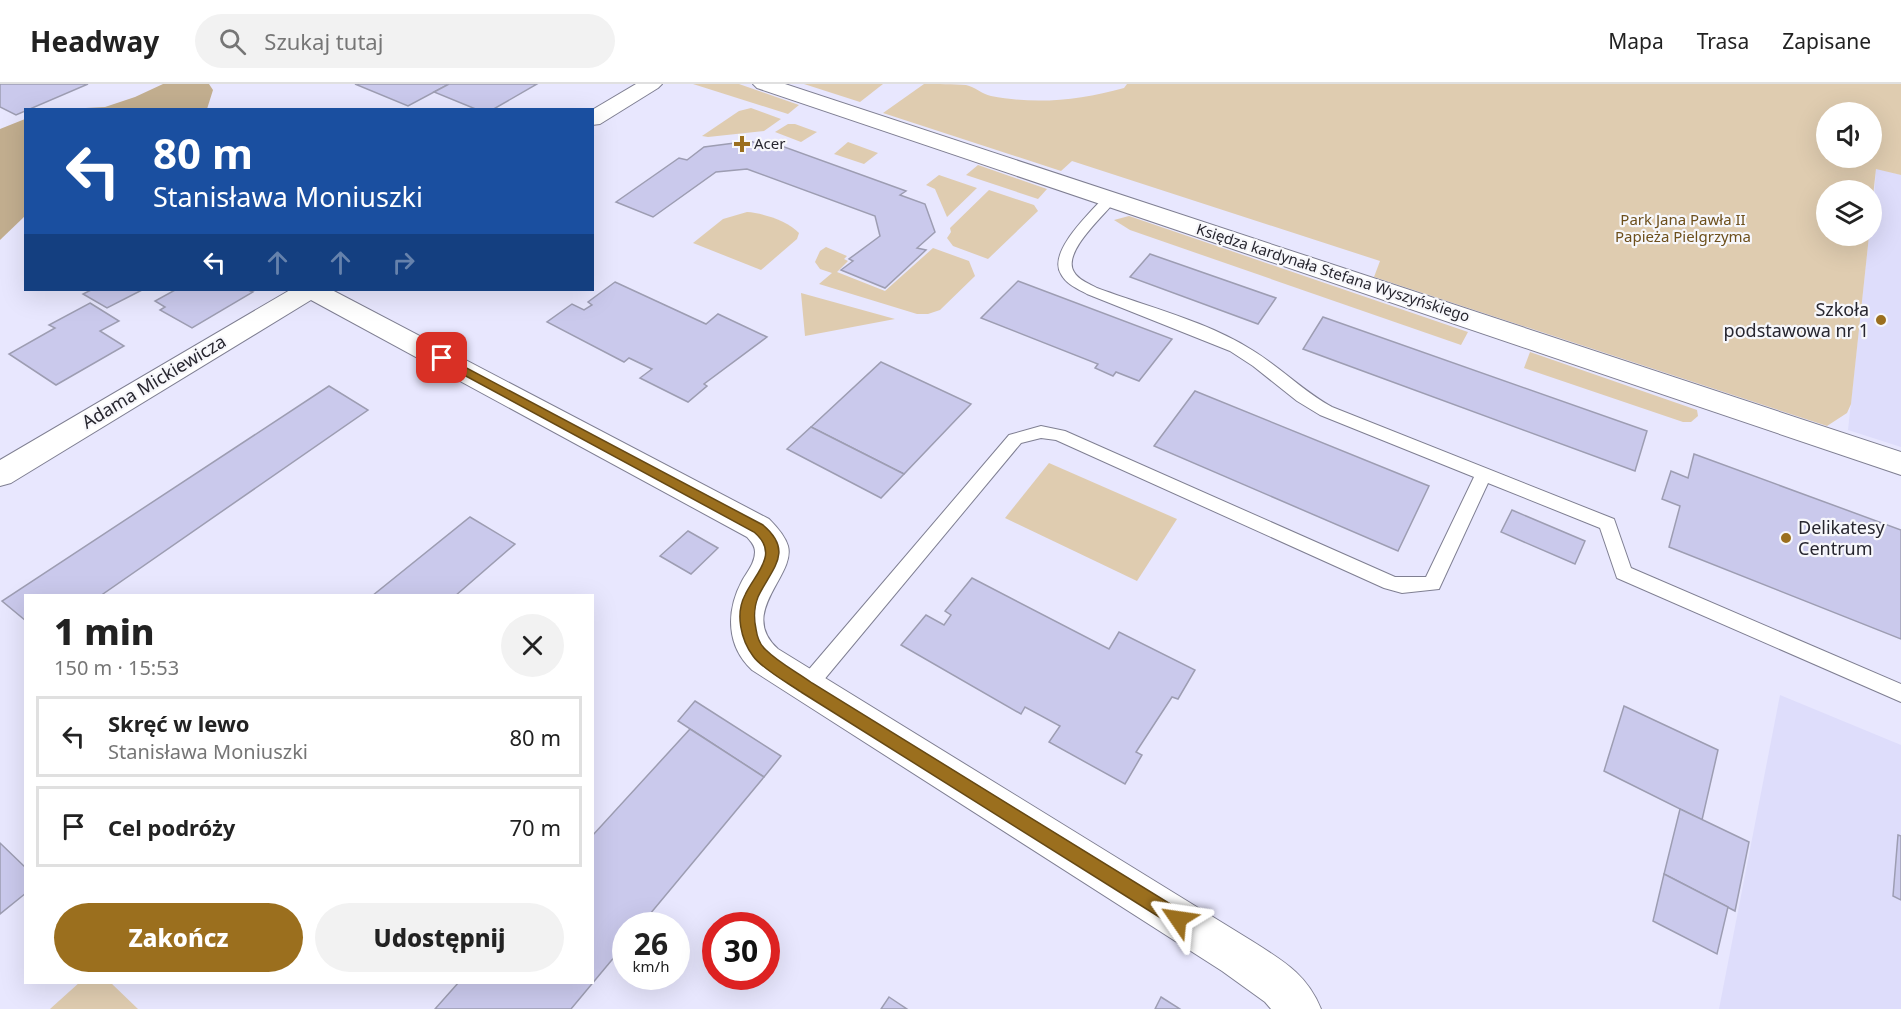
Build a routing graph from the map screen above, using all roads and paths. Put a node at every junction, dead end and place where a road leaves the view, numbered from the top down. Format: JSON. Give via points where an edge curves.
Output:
{"nodes":[{"id":1,"x":651,"y":84,"type":"edge"},
{"id":2,"x":764,"y":84,"type":"edge"},
{"id":3,"x":594,"y":118,"type":"edge"},
{"id":4,"x":1110,"y":199,"type":"junction"},
{"id":5,"x":306,"y":291,"type":"edge"},
{"id":6,"x":315,"y":291,"type":"edge"},
{"id":7,"x":1901,"y":464,"type":"edge"},
{"id":8,"x":1484,"y":474,"type":"junction"},
{"id":9,"x":0,"y":475,"type":"edge"},
{"id":10,"x":806,"y":687,"type":"junction"},
{"id":11,"x":1901,"y":693,"type":"edge"},
{"id":12,"x":1299,"y":1009,"type":"edge"}],
"edges":[{"from":1,"to":3,"type":"street"},
{"from":2,"to":4,"type":"street","name":"Księdza kardynała Stefana Wyszyńskiego"},
{"from":4,"to":7,"type":"street","name":"Księdza kardynała Stefana Wyszyńskiego"},
{"from":4,"to":8,"type":"lane","via":[[1068,248],[1065,270],[1074,281],[1235,347],[1260,362],[1313,406]]},
{"from":5,"to":9,"type":"street","name":"Adama Mickiewicza"},
{"from":6,"to":10,"type":"street","via":[[758,528],[770,538],[773,554],[767,572],[750,598],[750,637],[759,654]]},
{"from":8,"to":10,"type":"lane","via":[[1432,584],[1402,586],[1059,435],[1029,434],[1015,439]]},
{"from":8,"to":11,"type":"lane","via":[[1608,524],[1623,573]]},
{"from":10,"to":12,"type":"street","via":[[1237,956],[1281,986]]}]}
